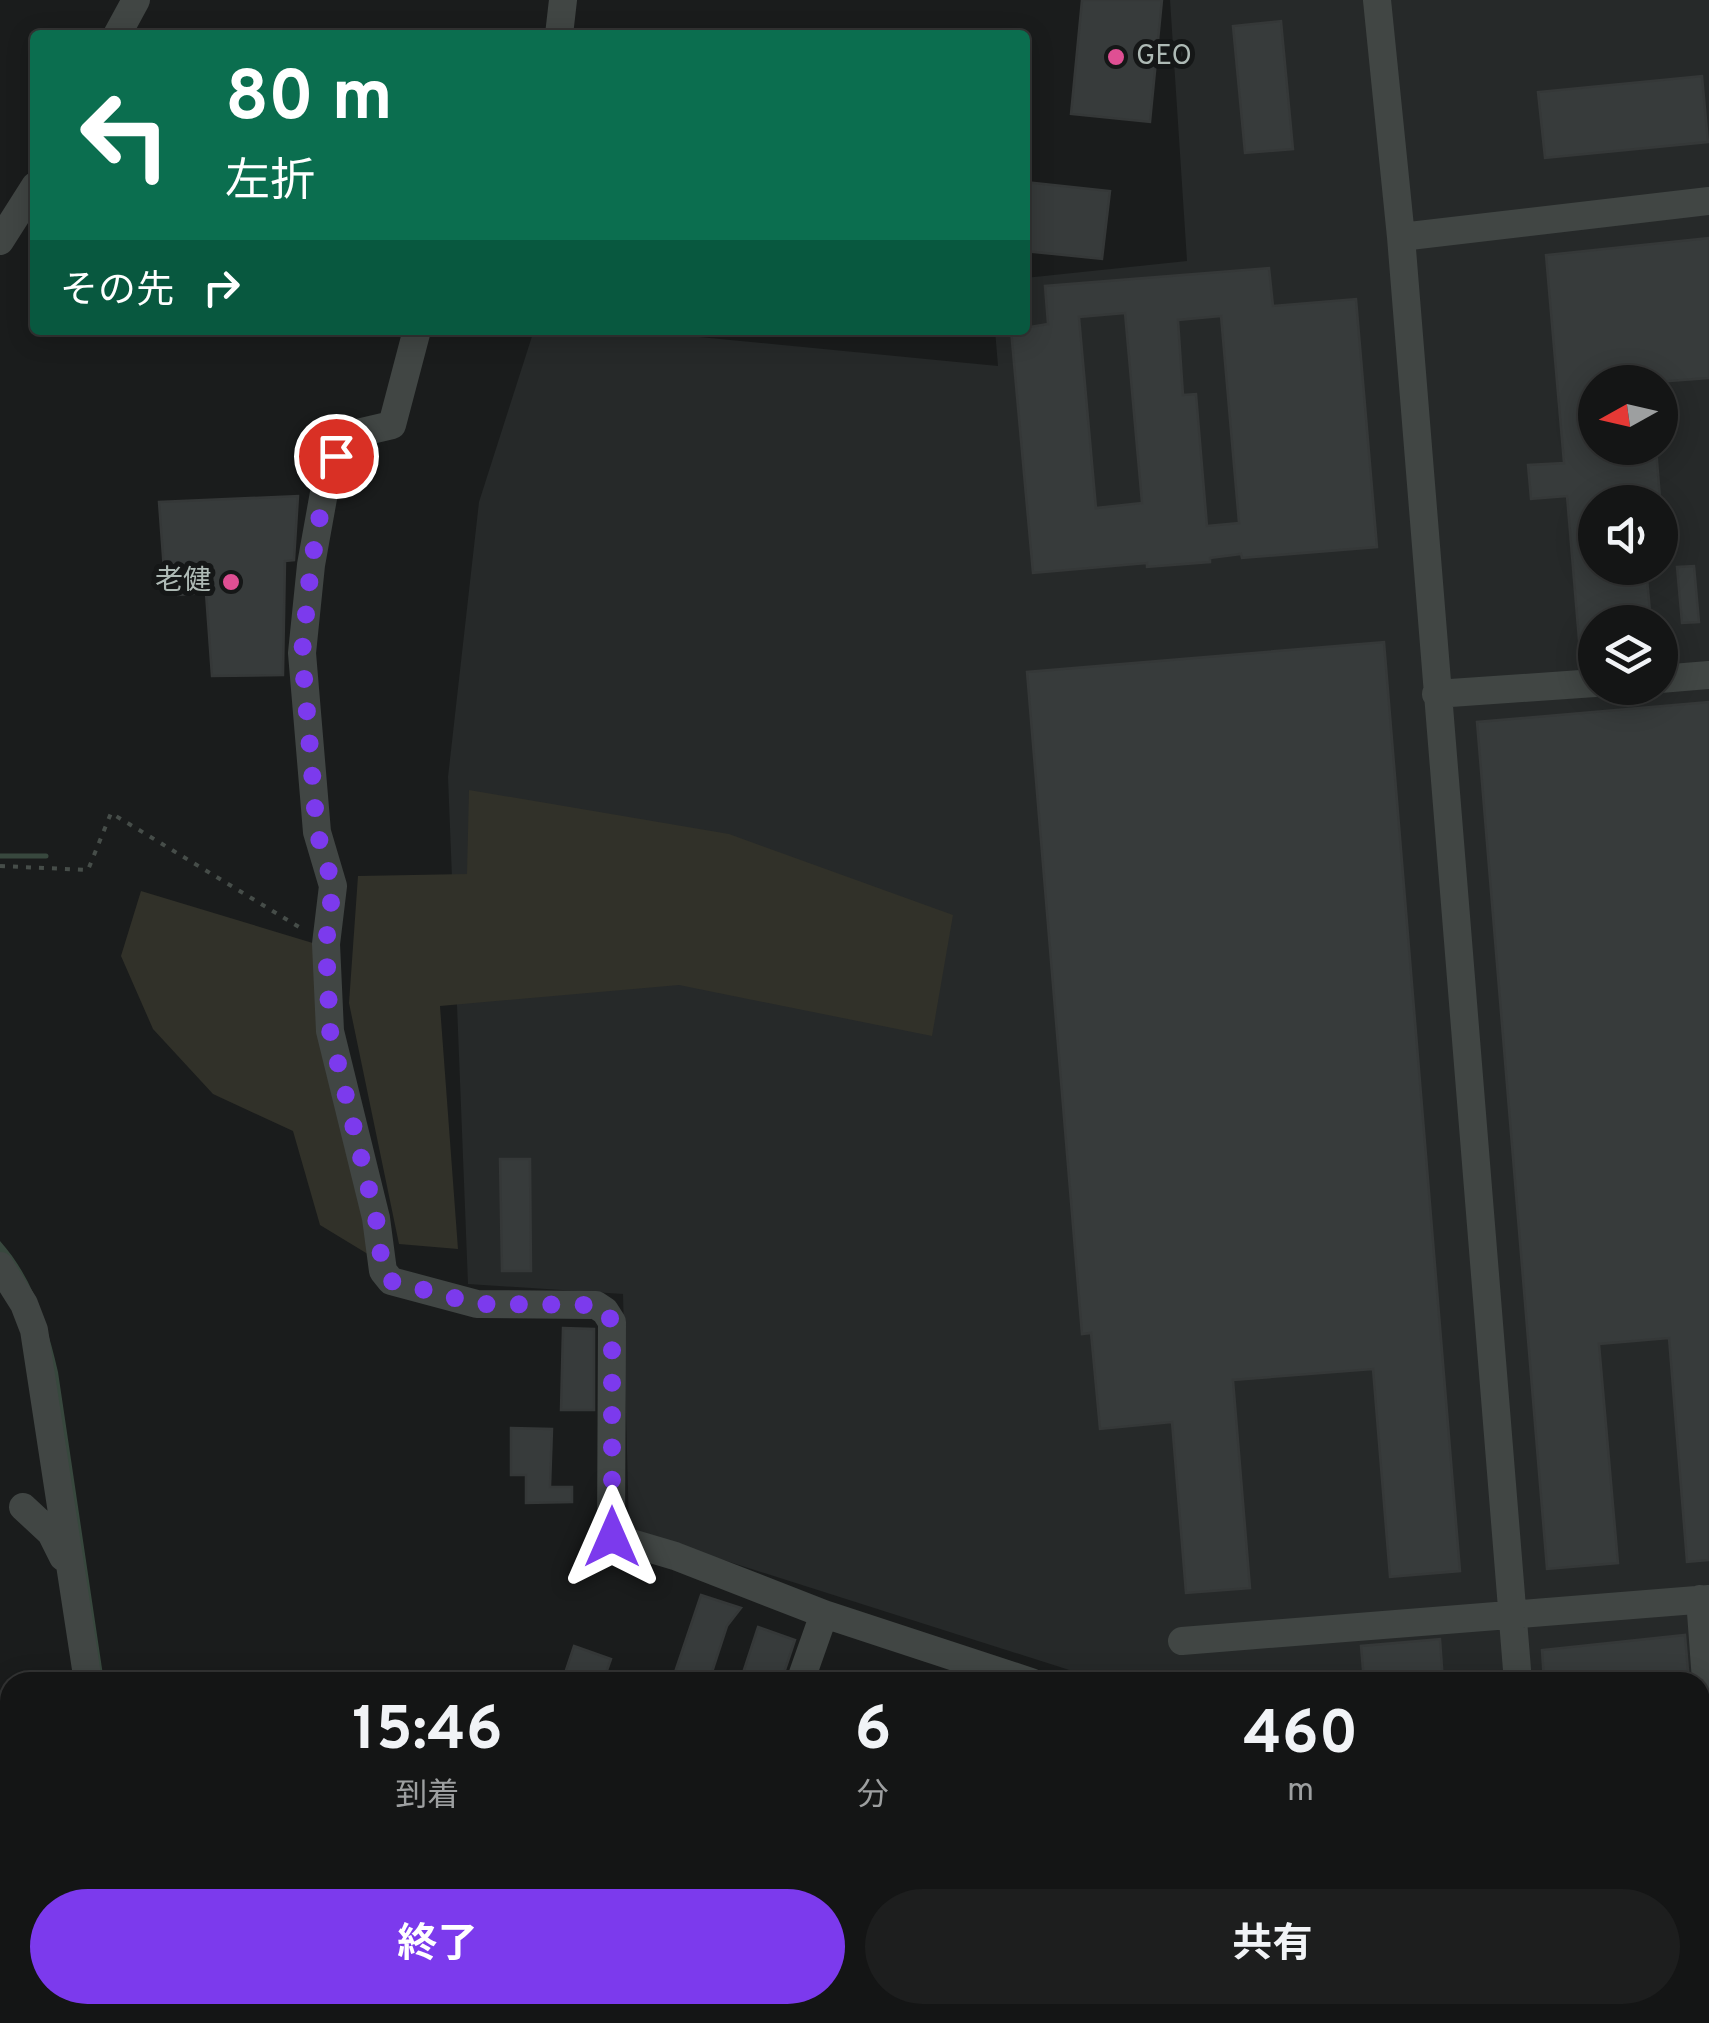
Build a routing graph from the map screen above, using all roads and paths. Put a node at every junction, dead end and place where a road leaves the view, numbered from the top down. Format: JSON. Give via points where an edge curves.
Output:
{"nodes":[{"id":1,"x":136,"y":0,"type":"edge"},
{"id":2,"x":563,"y":0,"type":"edge"},
{"id":3,"x":1377,"y":0,"type":"edge"},
{"id":4,"x":120,"y":30,"type":"edge"},
{"id":5,"x":560,"y":30,"type":"edge"},
{"id":6,"x":30,"y":194,"type":"edge"},
{"id":7,"x":1709,"y":202,"type":"edge"},
{"id":8,"x":1401,"y":237,"type":"junction"},
{"id":9,"x":0,"y":240,"type":"edge"},
{"id":10,"x":417,"y":335,"type":"edge"},
{"id":11,"x":1709,"y":676,"type":"edge"},
{"id":12,"x":1678,"y":678,"type":"edge"},
{"id":13,"x":1578,"y":684,"type":"edge"},
{"id":14,"x":1436,"y":694,"type":"junction"},
{"id":15,"x":0,"y":866,"type":"edge"},
{"id":16,"x":326,"y":944,"type":"junction"},
{"id":17,"x":0,"y":1266,"type":"edge"},
{"id":18,"x":24,"y":1507,"type":"dead end"},
{"id":19,"x":71,"y":1571,"type":"junction"},
{"id":20,"x":1705,"y":1599,"type":"edge"},
{"id":21,"x":824,"y":1614,"type":"junction"},
{"id":22,"x":1512,"y":1615,"type":"junction"},
{"id":23,"x":1182,"y":1641,"type":"dead end"},
{"id":24,"x":86,"y":1672,"type":"edge"},
{"id":25,"x":804,"y":1672,"type":"edge"},
{"id":26,"x":1000,"y":1672,"type":"edge"},
{"id":27,"x":1517,"y":1672,"type":"edge"},
{"id":28,"x":1707,"y":1672,"type":"edge"}],
"edges":[{"from":1,"to":4,"type":"street"},
{"from":2,"to":5,"type":"street"},
{"from":3,"to":8,"type":"street"},
{"from":6,"to":9,"type":"street"},
{"from":7,"to":8,"type":"street"},
{"from":8,"to":14,"type":"street"},
{"from":10,"to":16,"type":"street","via":[[392,426],[345,436],[327,476],[311,566],[302,653],[317,832],[333,886]]},
{"from":11,"to":12,"type":"street"},
{"from":13,"to":14,"type":"street"},
{"from":14,"to":22,"type":"street"},
{"from":15,"to":16,"type":"path","via":[[88,870],[111,813]]},
{"from":16,"to":21,"type":"street","via":[[330,1031],[383,1271],[391,1281],[477,1304],[596,1305],[606,1311],[612,1322],[612,1537]]},
{"from":17,"to":19,"type":"street","via":[[34,1330]]},
{"from":18,"to":19,"type":"street","via":[[51,1533]]},
{"from":19,"to":24,"type":"street"},
{"from":20,"to":22,"type":"street"},
{"from":20,"to":28,"type":"street"},
{"from":21,"to":25,"type":"street"},
{"from":21,"to":26,"type":"street"},
{"from":22,"to":23,"type":"street"},
{"from":22,"to":27,"type":"street"}]}
